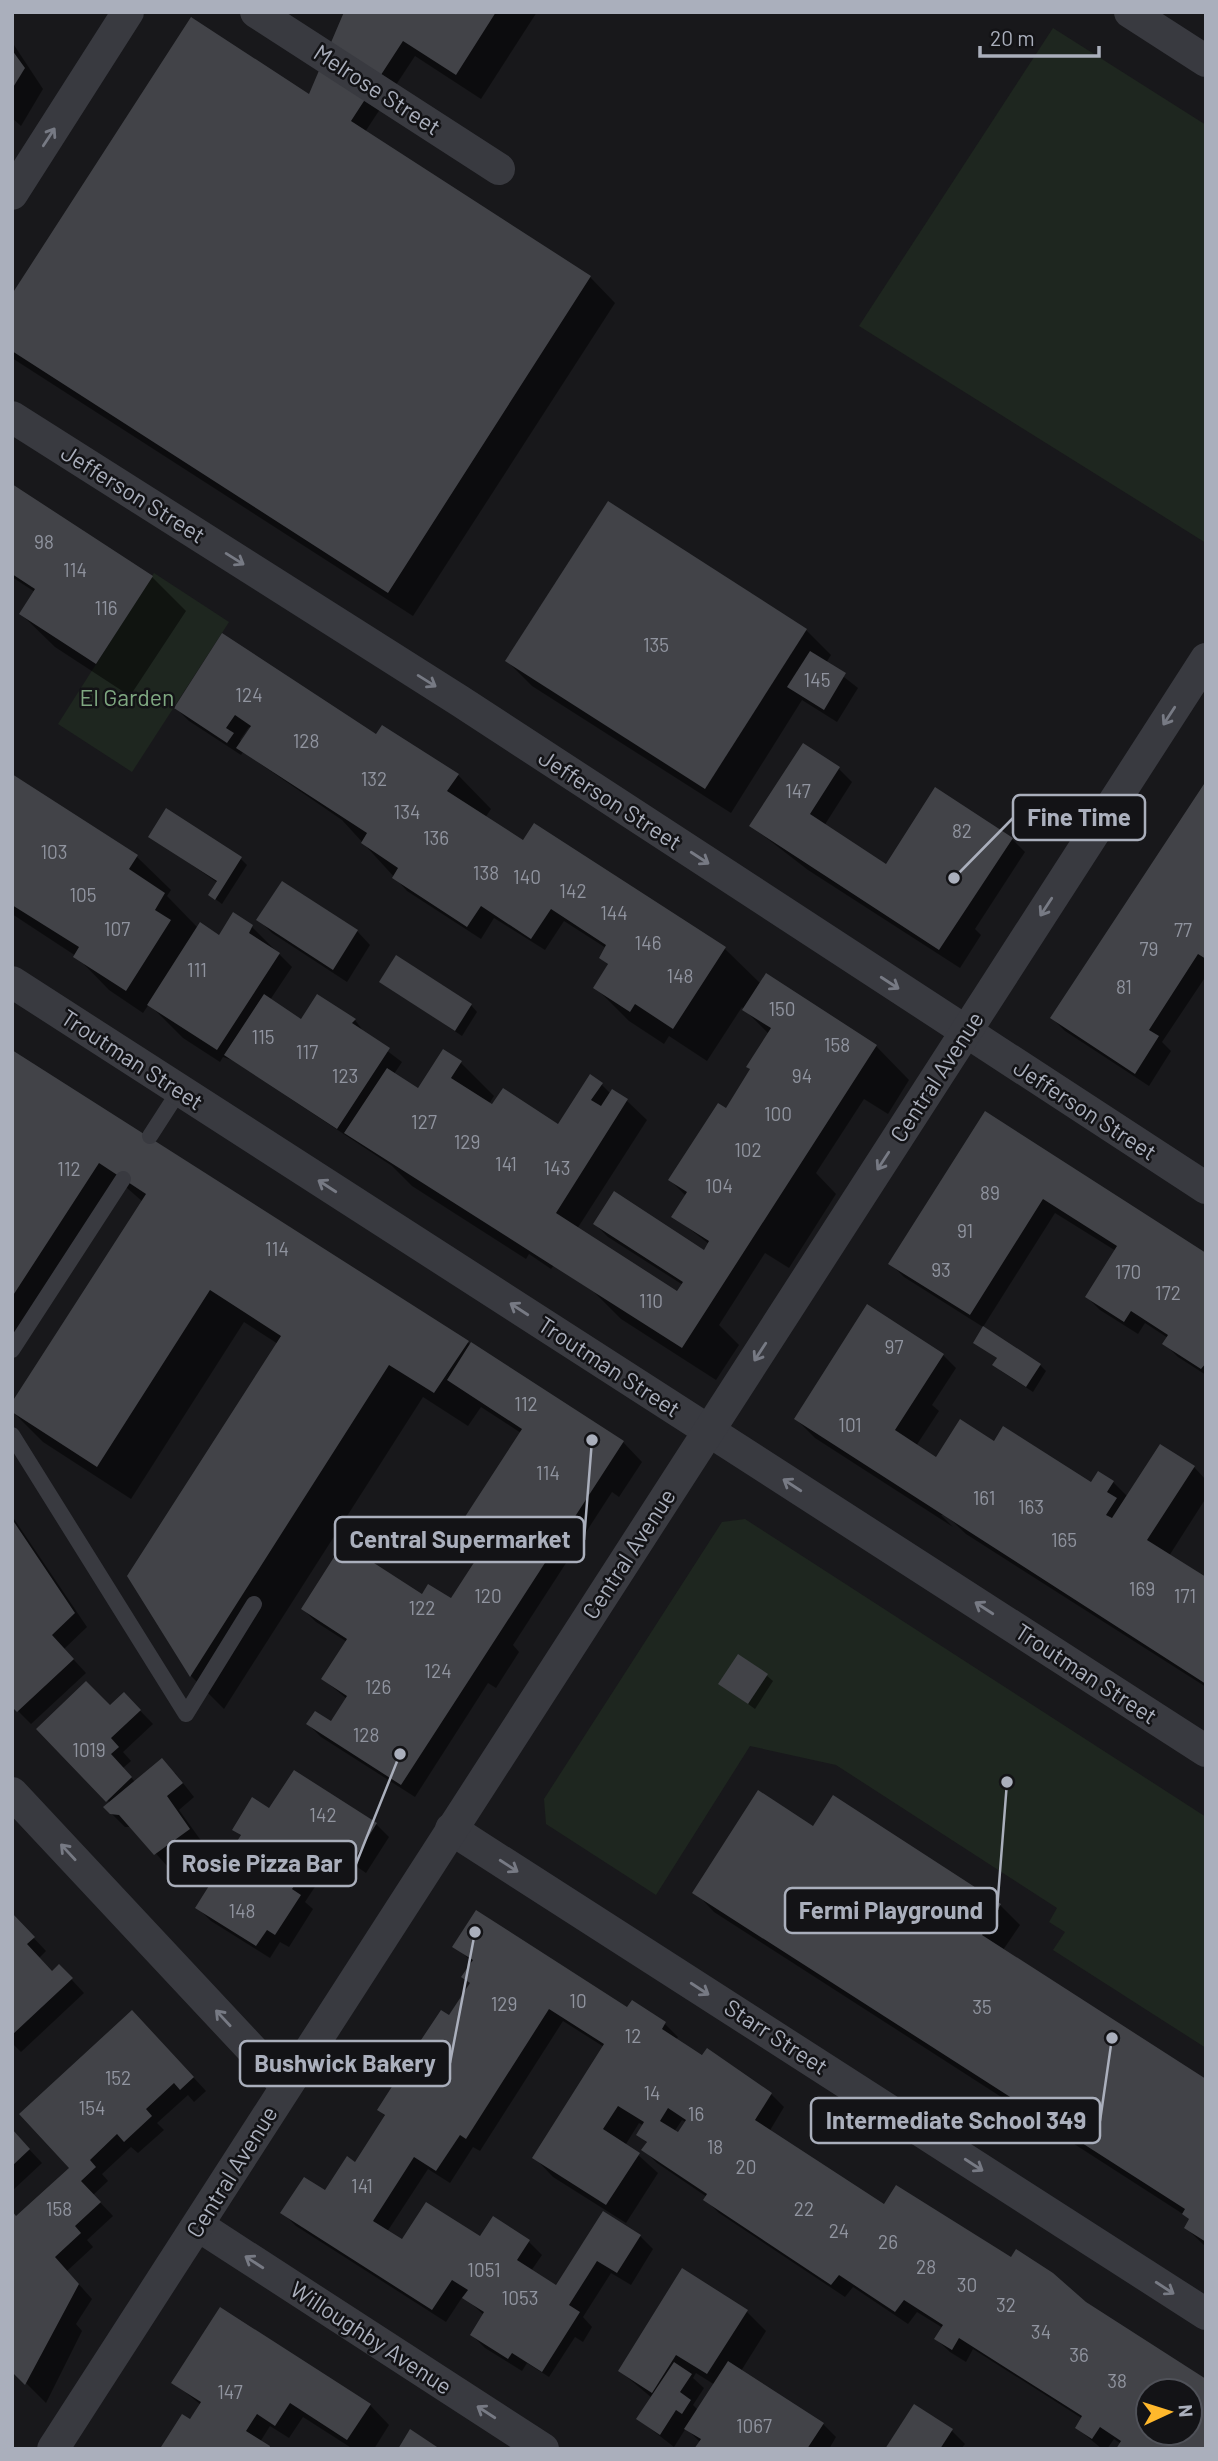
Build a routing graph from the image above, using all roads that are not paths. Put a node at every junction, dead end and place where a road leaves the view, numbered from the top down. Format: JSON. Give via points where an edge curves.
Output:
{"nodes":[{"id":1,"x":128,"y":12,"type":"edge"},
{"id":2,"x":256,"y":12,"type":"edge"},
{"id":3,"x":1130,"y":12,"type":"edge"},
{"id":4,"x":1206,"y":61,"type":"edge"},
{"id":5,"x":499,"y":169,"type":"dead end"},
{"id":6,"x":14,"y":187,"type":"edge"},
{"id":7,"x":12,"y":417,"type":"edge"},
{"id":8,"x":1206,"y":659,"type":"edge"},
{"id":9,"x":12,"y":982,"type":"edge"},
{"id":10,"x":965,"y":1033,"type":"junction"},
{"id":11,"x":179,"y":1091,"type":"junction"},
{"id":12,"x":150,"y":1136,"type":"dead end"},
{"id":13,"x":123,"y":1179,"type":"dead end"},
{"id":14,"x":1206,"y":1188,"type":"edge"},
{"id":15,"x":12,"y":1350,"type":"edge"},
{"id":16,"x":709,"y":1431,"type":"junction"},
{"id":17,"x":12,"y":1435,"type":"edge"},
{"id":18,"x":254,"y":1604,"type":"dead end"},
{"id":19,"x":1206,"y":1751,"type":"edge"},
{"id":20,"x":12,"y":1793,"type":"edge"},
{"id":21,"x":452,"y":1829,"type":"junction"},
{"id":22,"x":286,"y":2086,"type":"junction"},
{"id":23,"x":199,"y":2226,"type":"junction"},
{"id":24,"x":1206,"y":2314,"type":"edge"},
{"id":25,"x":53,"y":2449,"type":"edge"},
{"id":26,"x":543,"y":2449,"type":"edge"}],
"edges":[{"from":6,"to":1,"type":"street","one_way":true},
{"from":2,"to":5,"type":"street","name":"Melrose Street"},
{"from":3,"to":4,"type":"street"},
{"from":7,"to":10,"type":"street","name":"Jefferson Street","one_way":true,"via":[[460,701]]},
{"from":8,"to":10,"type":"street","name":"Central Avenue","one_way":true},
{"from":9,"to":11,"type":"street","name":"Troutman Street"},
{"from":10,"to":14,"type":"street","name":"Jefferson Street"},
{"from":10,"to":16,"type":"street","name":"Central Avenue","one_way":true},
{"from":11,"to":12,"type":"lane"},
{"from":16,"to":11,"type":"street","name":"Troutman Street","one_way":true},
{"from":13,"to":15,"type":"lane"},
{"from":19,"to":16,"type":"street","name":"Troutman Street","one_way":true},
{"from":16,"to":21,"type":"street","name":"Central Avenue"},
{"from":17,"to":18,"type":"lane","via":[[186,1714]]},
{"from":22,"to":20,"type":"street","one_way":true},
{"from":21,"to":22,"type":"street","name":"Central Avenue"},
{"from":21,"to":24,"type":"street","name":"Starr Street","one_way":true},
{"from":22,"to":23,"type":"street","name":"Central Avenue"},
{"from":23,"to":25,"type":"street","name":"Central Avenue"},
{"from":26,"to":23,"type":"street","name":"Willoughby Avenue","one_way":true}]}
